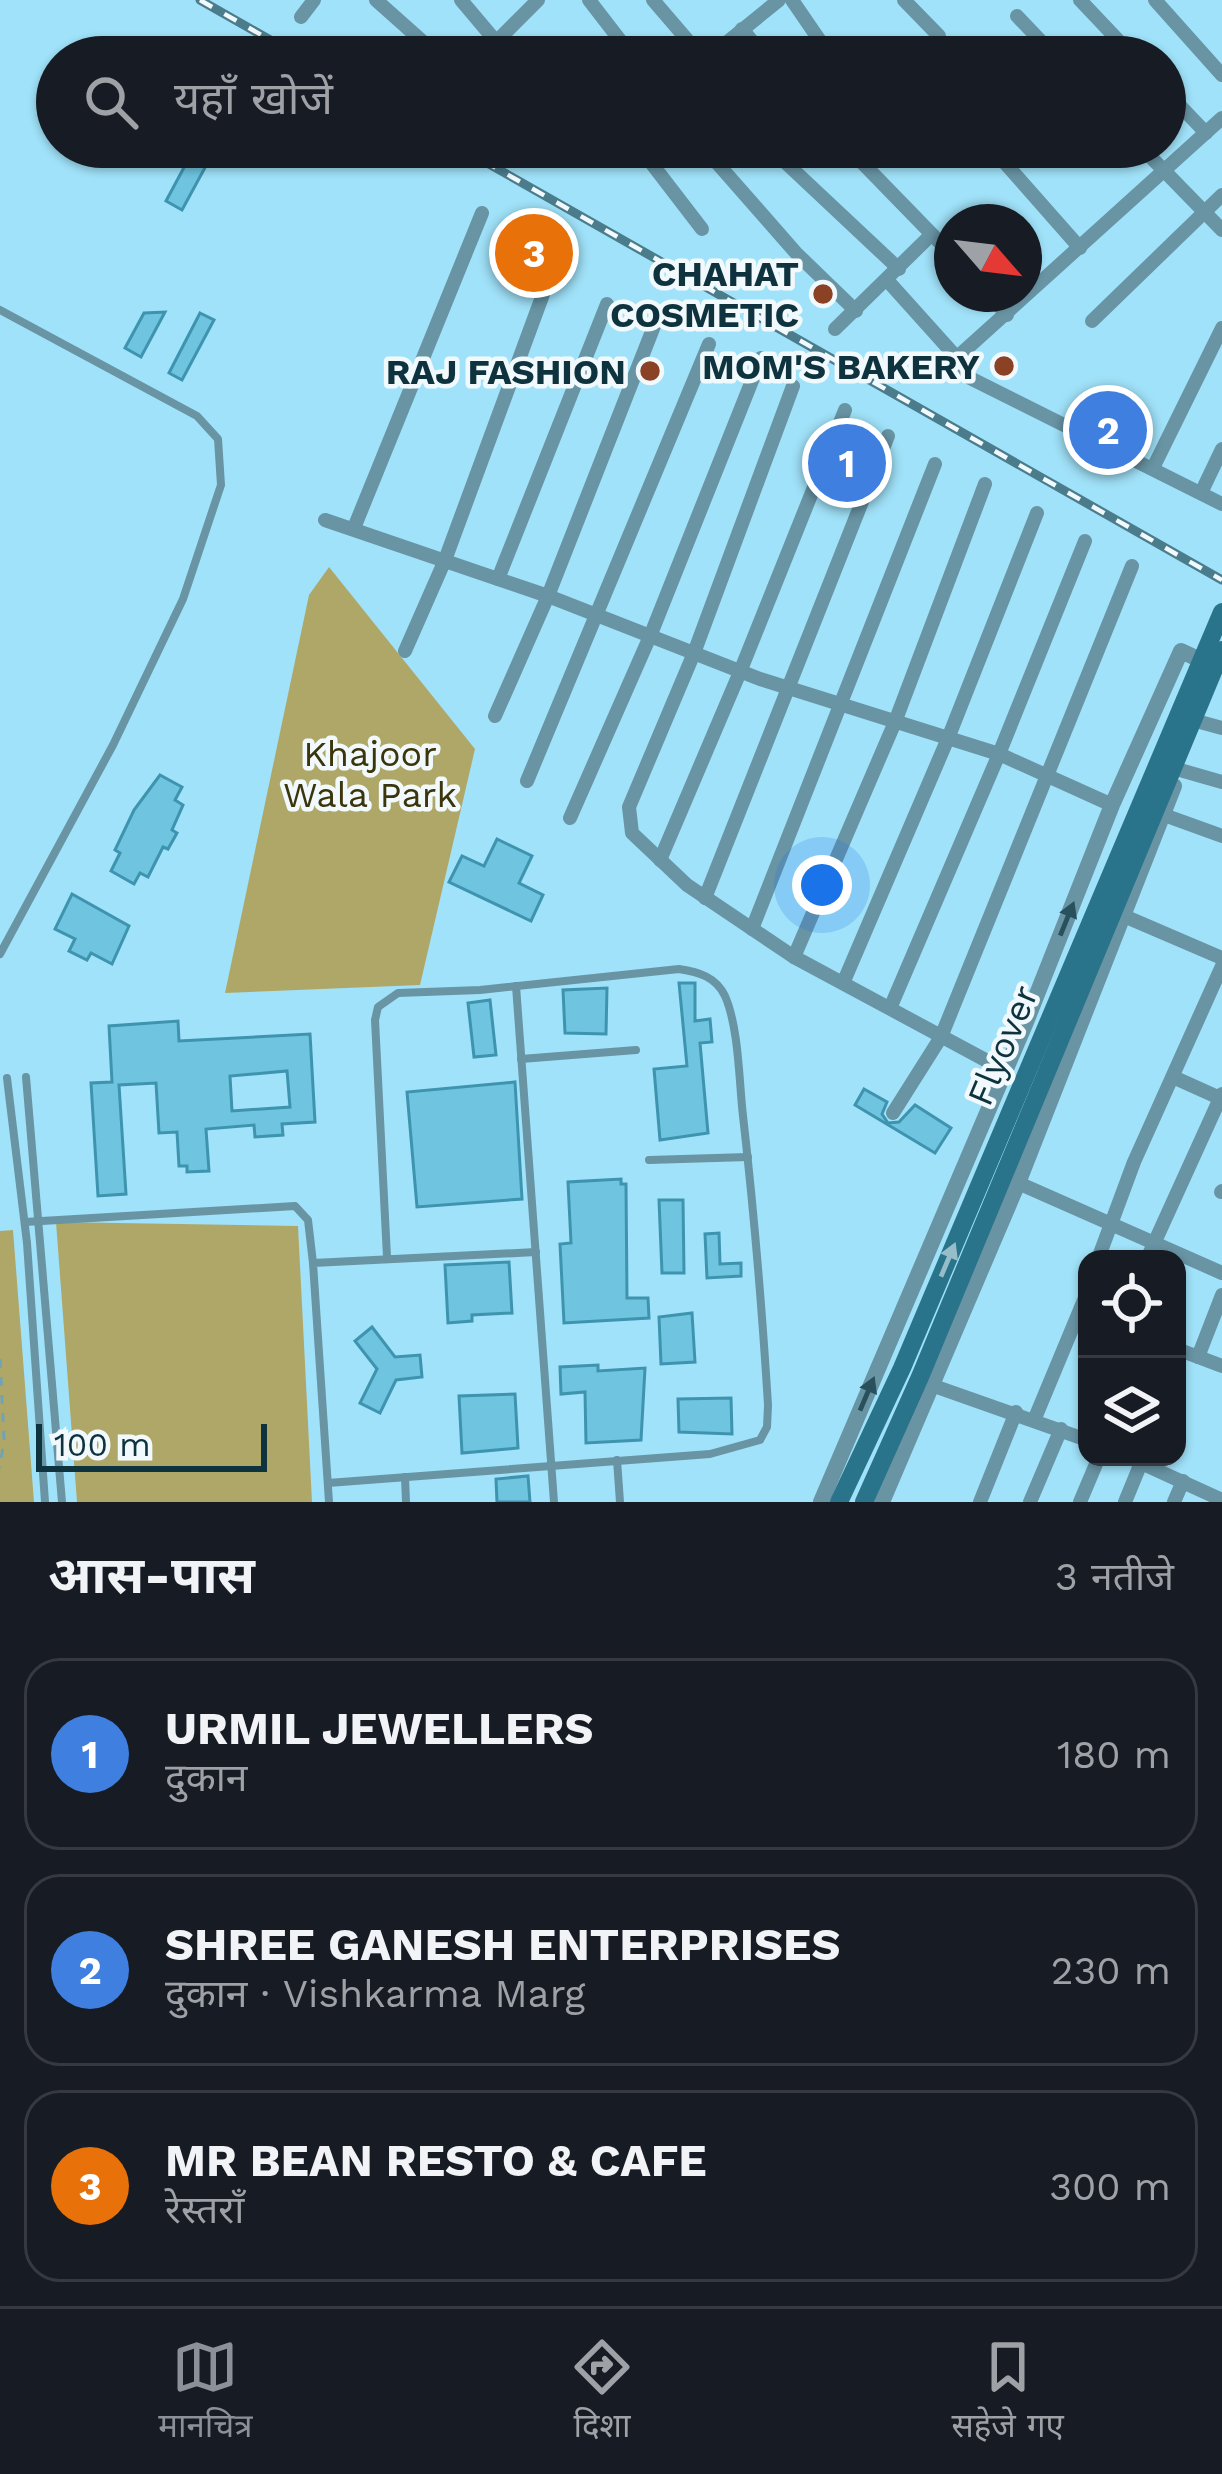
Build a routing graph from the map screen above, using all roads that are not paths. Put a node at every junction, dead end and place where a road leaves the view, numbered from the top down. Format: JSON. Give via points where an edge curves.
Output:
{"nodes":[{"id":1,"x":314,"y":0,"type":"edge"},
{"id":2,"x":376,"y":0,"type":"edge"},
{"id":3,"x":461,"y":0,"type":"edge"},
{"id":4,"x":589,"y":0,"type":"edge"},
{"id":5,"x":653,"y":0,"type":"edge"},
{"id":6,"x":791,"y":0,"type":"edge"},
{"id":7,"x":904,"y":0,"type":"edge"},
{"id":8,"x":1080,"y":0,"type":"edge"},
{"id":9,"x":1155,"y":0,"type":"edge"},
{"id":10,"x":532,"y":2,"type":"edge"},
{"id":11,"x":769,"y":3,"type":"edge"},
{"id":12,"x":1017,"y":16,"type":"dead end"},
{"id":13,"x":301,"y":17,"type":"dead end"},
{"id":14,"x":742,"y":29,"type":"junction"},
{"id":15,"x":416,"y":36,"type":"edge"},
{"id":16,"x":492,"y":36,"type":"edge"},
{"id":17,"x":501,"y":36,"type":"edge"},
{"id":18,"x":617,"y":36,"type":"edge"},
{"id":19,"x":686,"y":36,"type":"edge"},
{"id":20,"x":733,"y":36,"type":"edge"},
{"id":21,"x":748,"y":36,"type":"edge"},
{"id":22,"x":816,"y":36,"type":"edge"},
{"id":23,"x":940,"y":36,"type":"dead end"},
{"id":24,"x":1036,"y":36,"type":"edge"},
{"id":25,"x":1114,"y":36,"type":"edge"},
{"id":26,"x":1222,"y":76,"type":"edge"},
{"id":27,"x":1186,"y":113,"type":"edge"},
{"id":28,"x":1222,"y":118,"type":"edge"},
{"id":29,"x":1205,"y":134,"type":"junction"},
{"id":30,"x":1186,"y":152,"type":"edge"},
{"id":31,"x":655,"y":168,"type":"edge"},
{"id":32,"x":721,"y":168,"type":"edge"},
{"id":33,"x":790,"y":168,"type":"edge"},
{"id":34,"x":867,"y":168,"type":"edge"},
{"id":35,"x":1010,"y":168,"type":"edge"},
{"id":36,"x":1162,"y":168,"type":"edge"},
{"id":37,"x":1168,"y":168,"type":"edge"},
{"id":38,"x":1165,"y":171,"type":"junction"},
{"id":39,"x":1222,"y":195,"type":"edge"},
{"id":40,"x":482,"y":213,"type":"dead end"},
{"id":41,"x":1204,"y":213,"type":"junction"},
{"id":42,"x":702,"y":229,"type":"dead end"},
{"id":43,"x":1222,"y":230,"type":"edge"},
{"id":44,"x":931,"y":235,"type":"junction"},
{"id":45,"x":934,"y":238,"type":"edge"},
{"id":46,"x":1081,"y":248,"type":"junction"},
{"id":47,"x":556,"y":259,"type":"dead end"},
{"id":48,"x":893,"y":274,"type":"junction"},
{"id":49,"x":607,"y":304,"type":"dead end"},
{"id":50,"x":0,"y":310,"type":"edge"},
{"id":51,"x":856,"y":310,"type":"junction"},
{"id":52,"x":1004,"y":312,"type":"edge"},
{"id":53,"x":1007,"y":315,"type":"junction"},
{"id":54,"x":658,"y":316,"type":"dead end"},
{"id":55,"x":1092,"y":321,"type":"dead end"},
{"id":56,"x":1222,"y":328,"type":"edge"},
{"id":57,"x":835,"y":329,"type":"dead end"},
{"id":58,"x":709,"y":344,"type":"dead end"},
{"id":59,"x":761,"y":358,"type":"dead end"},
{"id":60,"x":958,"y":358,"type":"junction"},
{"id":61,"x":793,"y":386,"type":"dead end"},
{"id":62,"x":845,"y":410,"type":"dead end"},
{"id":63,"x":888,"y":436,"type":"dead end"},
{"id":64,"x":1222,"y":449,"type":"edge"},
{"id":65,"x":935,"y":464,"type":"dead end"},
{"id":66,"x":1153,"y":468,"type":"junction"},
{"id":67,"x":985,"y":484,"type":"dead end"},
{"id":68,"x":1201,"y":493,"type":"junction"},
{"id":69,"x":1222,"y":504,"type":"edge"},
{"id":70,"x":1037,"y":513,"type":"dead end"},
{"id":71,"x":325,"y":520,"type":"dead end"},
{"id":72,"x":354,"y":528,"type":"junction"},
{"id":73,"x":1084,"y":541,"type":"dead end"},
{"id":74,"x":445,"y":560,"type":"junction"},
{"id":75,"x":1132,"y":566,"type":"dead end"},
{"id":76,"x":498,"y":579,"type":"junction"},
{"id":77,"x":548,"y":596,"type":"junction"},
{"id":78,"x":1222,"y":613,"type":"edge"},
{"id":79,"x":599,"y":614,"type":"junction"},
{"id":80,"x":651,"y":634,"type":"junction"},
{"id":81,"x":1222,"y":650,"type":"edge"},
{"id":82,"x":405,"y":651,"type":"dead end"},
{"id":83,"x":694,"y":653,"type":"junction"},
{"id":84,"x":740,"y":672,"type":"junction"},
{"id":85,"x":790,"y":688,"type":"junction"},
{"id":86,"x":843,"y":703,"type":"junction"},
{"id":87,"x":495,"y":716,"type":"dead end"},
{"id":88,"x":895,"y":722,"type":"junction"},
{"id":89,"x":1200,"y":722,"type":"junction"},
{"id":90,"x":1222,"y":728,"type":"edge"},
{"id":91,"x":949,"y":736,"type":"junction"},
{"id":92,"x":999,"y":754,"type":"junction"},
{"id":93,"x":1180,"y":770,"type":"junction"},
{"id":94,"x":1046,"y":778,"type":"junction"},
{"id":95,"x":527,"y":781,"type":"dead end"},
{"id":96,"x":1222,"y":782,"type":"edge"},
{"id":97,"x":1112,"y":805,"type":"junction"},
{"id":98,"x":1164,"y":815,"type":"junction"},
{"id":99,"x":570,"y":818,"type":"dead end"},
{"id":100,"x":1222,"y":836,"type":"edge"},
{"id":101,"x":660,"y":860,"type":"junction"},
{"id":102,"x":705,"y":898,"type":"junction"},
{"id":103,"x":1124,"y":916,"type":"junction"},
{"id":104,"x":752,"y":929,"type":"junction"},
{"id":105,"x":0,"y":954,"type":"edge"},
{"id":106,"x":794,"y":957,"type":"junction"},
{"id":107,"x":1222,"y":962,"type":"edge"},
{"id":108,"x":844,"y":981,"type":"junction"},
{"id":109,"x":516,"y":986,"type":"junction"},
{"id":110,"x":891,"y":1006,"type":"junction"},
{"id":111,"x":1026,"y":1022,"type":"junction"},
{"id":112,"x":940,"y":1037,"type":"junction"},
{"id":113,"x":1015,"y":1042,"type":"junction"},
{"id":114,"x":1073,"y":1044,"type":"junction"},
{"id":115,"x":636,"y":1050,"type":"dead end"},
{"id":116,"x":521,"y":1059,"type":"junction"},
{"id":117,"x":1066,"y":1063,"type":"junction"},
{"id":118,"x":1004,"y":1070,"type":"junction"},
{"id":119,"x":26,"y":1077,"type":"dead end"},
{"id":120,"x":7,"y":1078,"type":"dead end"},
{"id":121,"x":1173,"y":1078,"type":"junction"},
{"id":122,"x":1221,"y":1097,"type":"edge"},
{"id":123,"x":893,"y":1114,"type":"dead end"},
{"id":124,"x":748,"y":1157,"type":"junction"},
{"id":125,"x":649,"y":1160,"type":"dead end"},
{"id":126,"x":1018,"y":1183,"type":"junction"},
{"id":127,"x":40,"y":1220,"type":"junction"},
{"id":128,"x":25,"y":1222,"type":"junction"},
{"id":129,"x":1110,"y":1225,"type":"junction"},
{"id":130,"x":1101,"y":1250,"type":"edge"},
{"id":131,"x":1147,"y":1250,"type":"edge"},
{"id":132,"x":1151,"y":1250,"type":"edge"},
{"id":133,"x":536,"y":1252,"type":"junction"},
{"id":134,"x":387,"y":1257,"type":"junction"},
{"id":135,"x":313,"y":1263,"type":"junction"},
{"id":136,"x":1186,"y":1263,"type":"edge"},
{"id":137,"x":1222,"y":1274,"type":"edge"},
{"id":138,"x":1222,"y":1295,"type":"edge"},
{"id":139,"x":1078,"y":1327,"type":"edge"},
{"id":140,"x":1186,"y":1352,"type":"edge"},
{"id":141,"x":1198,"y":1357,"type":"junction"},
{"id":142,"x":1222,"y":1366,"type":"edge"},
{"id":143,"x":934,"y":1386,"type":"junction"},
{"id":144,"x":1016,"y":1412,"type":"junction"},
{"id":145,"x":1035,"y":1418,"type":"junction"},
{"id":146,"x":1061,"y":1429,"type":"junction"},
{"id":147,"x":1078,"y":1436,"type":"edge"},
{"id":148,"x":617,"y":1460,"type":"junction"},
{"id":149,"x":553,"y":1466,"type":"junction"},
{"id":150,"x":1095,"y":1466,"type":"edge"},
{"id":151,"x":1134,"y":1466,"type":"edge"},
{"id":152,"x":1149,"y":1466,"type":"edge"},
{"id":153,"x":405,"y":1477,"type":"junction"},
{"id":154,"x":1183,"y":1480,"type":"junction"},
{"id":155,"x":328,"y":1483,"type":"junction"},
{"id":156,"x":1222,"y":1500,"type":"edge"},
{"id":157,"x":45,"y":1502,"type":"edge"},
{"id":158,"x":62,"y":1502,"type":"edge"},
{"id":159,"x":329,"y":1502,"type":"edge"},
{"id":160,"x":406,"y":1502,"type":"edge"},
{"id":161,"x":554,"y":1502,"type":"edge"},
{"id":162,"x":620,"y":1502,"type":"edge"},
{"id":163,"x":821,"y":1502,"type":"edge"},
{"id":164,"x":839,"y":1502,"type":"edge"},
{"id":165,"x":864,"y":1502,"type":"edge"},
{"id":166,"x":882,"y":1502,"type":"edge"},
{"id":167,"x":980,"y":1502,"type":"edge"},
{"id":168,"x":1030,"y":1502,"type":"edge"},
{"id":169,"x":1080,"y":1502,"type":"edge"},
{"id":170,"x":1125,"y":1502,"type":"edge"},
{"id":171,"x":1174,"y":1502,"type":"edge"}],
"edges":[{"from":1,"to":13,"type":"street"},
{"from":2,"to":15,"type":"street"},
{"from":3,"to":16,"type":"street"},
{"from":4,"to":18,"type":"street"},
{"from":5,"to":19,"type":"street"},
{"from":6,"to":22,"type":"street"},
{"from":7,"to":23,"type":"street"},
{"from":8,"to":25,"type":"street"},
{"from":9,"to":26,"type":"street"},
{"from":10,"to":17,"type":"street"},
{"from":11,"to":14,"type":"street"},
{"from":12,"to":24,"type":"street"},
{"from":14,"to":20,"type":"street"},
{"from":14,"to":21,"type":"street"},
{"from":27,"to":29,"type":"street"},
{"from":28,"to":29,"type":"street"},
{"from":29,"to":30,"type":"street"},
{"from":31,"to":42,"type":"street"},
{"from":32,"to":51,"type":"street"},
{"from":33,"to":48,"type":"street"},
{"from":34,"to":44,"type":"street"},
{"from":35,"to":46,"type":"street"},
{"from":36,"to":38,"type":"street"},
{"from":37,"to":38,"type":"street"},
{"from":38,"to":41,"type":"street"},
{"from":38,"to":46,"type":"street"},
{"from":39,"to":41,"type":"street"},
{"from":40,"to":72,"type":"street"},
{"from":41,"to":43,"type":"street"},
{"from":41,"to":55,"type":"street"},
{"from":44,"to":45,"type":"street"},
{"from":44,"to":48,"type":"street"},
{"from":46,"to":53,"type":"street"},
{"from":47,"to":74,"type":"street"},
{"from":48,"to":51,"type":"street"},
{"from":48,"to":60,"type":"street"},
{"from":49,"to":76,"type":"street"},
{"from":50,"to":105,"type":"lane","via":[[197,416],[222,454],[216,508],[183,599]]},
{"from":51,"to":57,"type":"street"},
{"from":52,"to":53,"type":"street"},
{"from":53,"to":60,"type":"street"},
{"from":54,"to":77,"type":"street"},
{"from":56,"to":66,"type":"street"},
{"from":58,"to":79,"type":"street"},
{"from":59,"to":80,"type":"street"},
{"from":60,"to":66,"type":"street","via":[[962,374]]},
{"from":61,"to":83,"type":"street"},
{"from":62,"to":84,"type":"street"},
{"from":63,"to":85,"type":"street"},
{"from":64,"to":68,"type":"street"},
{"from":65,"to":86,"type":"street"},
{"from":66,"to":68,"type":"street"},
{"from":67,"to":88,"type":"street"},
{"from":68,"to":69,"type":"street"},
{"from":70,"to":91,"type":"street"},
{"from":71,"to":72,"type":"street"},
{"from":72,"to":74,"type":"street"},
{"from":73,"to":92,"type":"street"},
{"from":74,"to":76,"type":"street"},
{"from":74,"to":82,"type":"street"},
{"from":75,"to":94,"type":"street"},
{"from":76,"to":77,"type":"street"},
{"from":77,"to":79,"type":"street"},
{"from":77,"to":87,"type":"street"},
{"from":164,"to":78,"type":"main road","name":"Flyover","one_way":true},
{"from":79,"to":80,"type":"street"},
{"from":79,"to":95,"type":"street"},
{"from":80,"to":83,"type":"street"},
{"from":80,"to":99,"type":"street"},
{"from":81,"to":165,"type":"main road","name":"Flyover"},
{"from":83,"to":84,"type":"street"},
{"from":83,"to":101,"type":"street","via":[[629,807],[632,833]]},
{"from":84,"to":85,"type":"street"},
{"from":84,"to":101,"type":"street"},
{"from":85,"to":86,"type":"street"},
{"from":85,"to":102,"type":"street"},
{"from":86,"to":88,"type":"street"},
{"from":86,"to":104,"type":"street"},
{"from":88,"to":91,"type":"street"},
{"from":88,"to":106,"type":"street"},
{"from":89,"to":90,"type":"street"},
{"from":89,"to":93,"type":"street"},
{"from":89,"to":97,"type":"street","via":[[1222,670],[1181,651]]},
{"from":91,"to":92,"type":"street"},
{"from":91,"to":108,"type":"street"},
{"from":92,"to":94,"type":"street"},
{"from":92,"to":110,"type":"street"},
{"from":93,"to":96,"type":"street"},
{"from":93,"to":98,"type":"street"},
{"from":94,"to":97,"type":"street"},
{"from":94,"to":112,"type":"street"},
{"from":111,"to":97,"type":"street","one_way":true},
{"from":98,"to":100,"type":"street"},
{"from":98,"to":103,"type":"street"},
{"from":101,"to":102,"type":"street"},
{"from":102,"to":104,"type":"street"},
{"from":103,"to":107,"type":"street"},
{"from":103,"to":114,"type":"street"},
{"from":104,"to":106,"type":"street"},
{"from":106,"to":108,"type":"street"},
{"from":107,"to":121,"type":"street"},
{"from":108,"to":110,"type":"street"},
{"from":109,"to":116,"type":"lane"},
{"from":109,"to":124,"type":"lane","via":[[703,973],[725,998]]},
{"from":109,"to":134,"type":"lane","via":[[398,993],[377,1007]]},
{"from":110,"to":112,"type":"street"},
{"from":111,"to":113,"type":"street"},
{"from":111,"to":114,"type":"street","via":[[1052,1005],[1170,737],[1067,1010]]},
{"from":112,"to":118,"type":"street"},
{"from":112,"to":123,"type":"street"},
{"from":113,"to":117,"type":"street"},
{"from":113,"to":118,"type":"street"},
{"from":114,"to":117,"type":"street"},
{"from":115,"to":116,"type":"lane"},
{"from":116,"to":133,"type":"lane"},
{"from":117,"to":126,"type":"street"},
{"from":163,"to":118,"type":"street","one_way":true},
{"from":119,"to":127,"type":"lane"},
{"from":120,"to":128,"type":"lane"},
{"from":121,"to":122,"type":"street"},
{"from":121,"to":129,"type":"street"},
{"from":122,"to":132,"type":"street"},
{"from":124,"to":125,"type":"lane"},
{"from":124,"to":148,"type":"lane","via":[[767,1426],[745,1447]]},
{"from":126,"to":129,"type":"street"},
{"from":126,"to":143,"type":"street"},
{"from":127,"to":128,"type":"lane"},
{"from":127,"to":135,"type":"lane","via":[[295,1206],[308,1220]]},
{"from":127,"to":158,"type":"lane"},
{"from":128,"to":157,"type":"lane"},
{"from":129,"to":130,"type":"street"},
{"from":129,"to":131,"type":"street"},
{"from":133,"to":134,"type":"lane"},
{"from":133,"to":149,"type":"lane"},
{"from":134,"to":135,"type":"lane"},
{"from":135,"to":155,"type":"lane"},
{"from":136,"to":137,"type":"street"},
{"from":138,"to":141,"type":"street"},
{"from":139,"to":145,"type":"street"},
{"from":140,"to":141,"type":"street"},
{"from":141,"to":142,"type":"street"},
{"from":143,"to":144,"type":"street"},
{"from":143,"to":166,"type":"street"},
{"from":144,"to":145,"type":"street"},
{"from":144,"to":167,"type":"street"},
{"from":145,"to":146,"type":"street"},
{"from":146,"to":147,"type":"street"},
{"from":146,"to":168,"type":"street"},
{"from":148,"to":149,"type":"lane"},
{"from":148,"to":162,"type":"lane"},
{"from":149,"to":153,"type":"lane"},
{"from":149,"to":161,"type":"lane"},
{"from":150,"to":169,"type":"street"},
{"from":151,"to":170,"type":"street"},
{"from":152,"to":154,"type":"street"},
{"from":153,"to":155,"type":"lane"},
{"from":153,"to":160,"type":"lane"},
{"from":154,"to":156,"type":"street"},
{"from":154,"to":171,"type":"street"},
{"from":155,"to":159,"type":"lane"}]}
